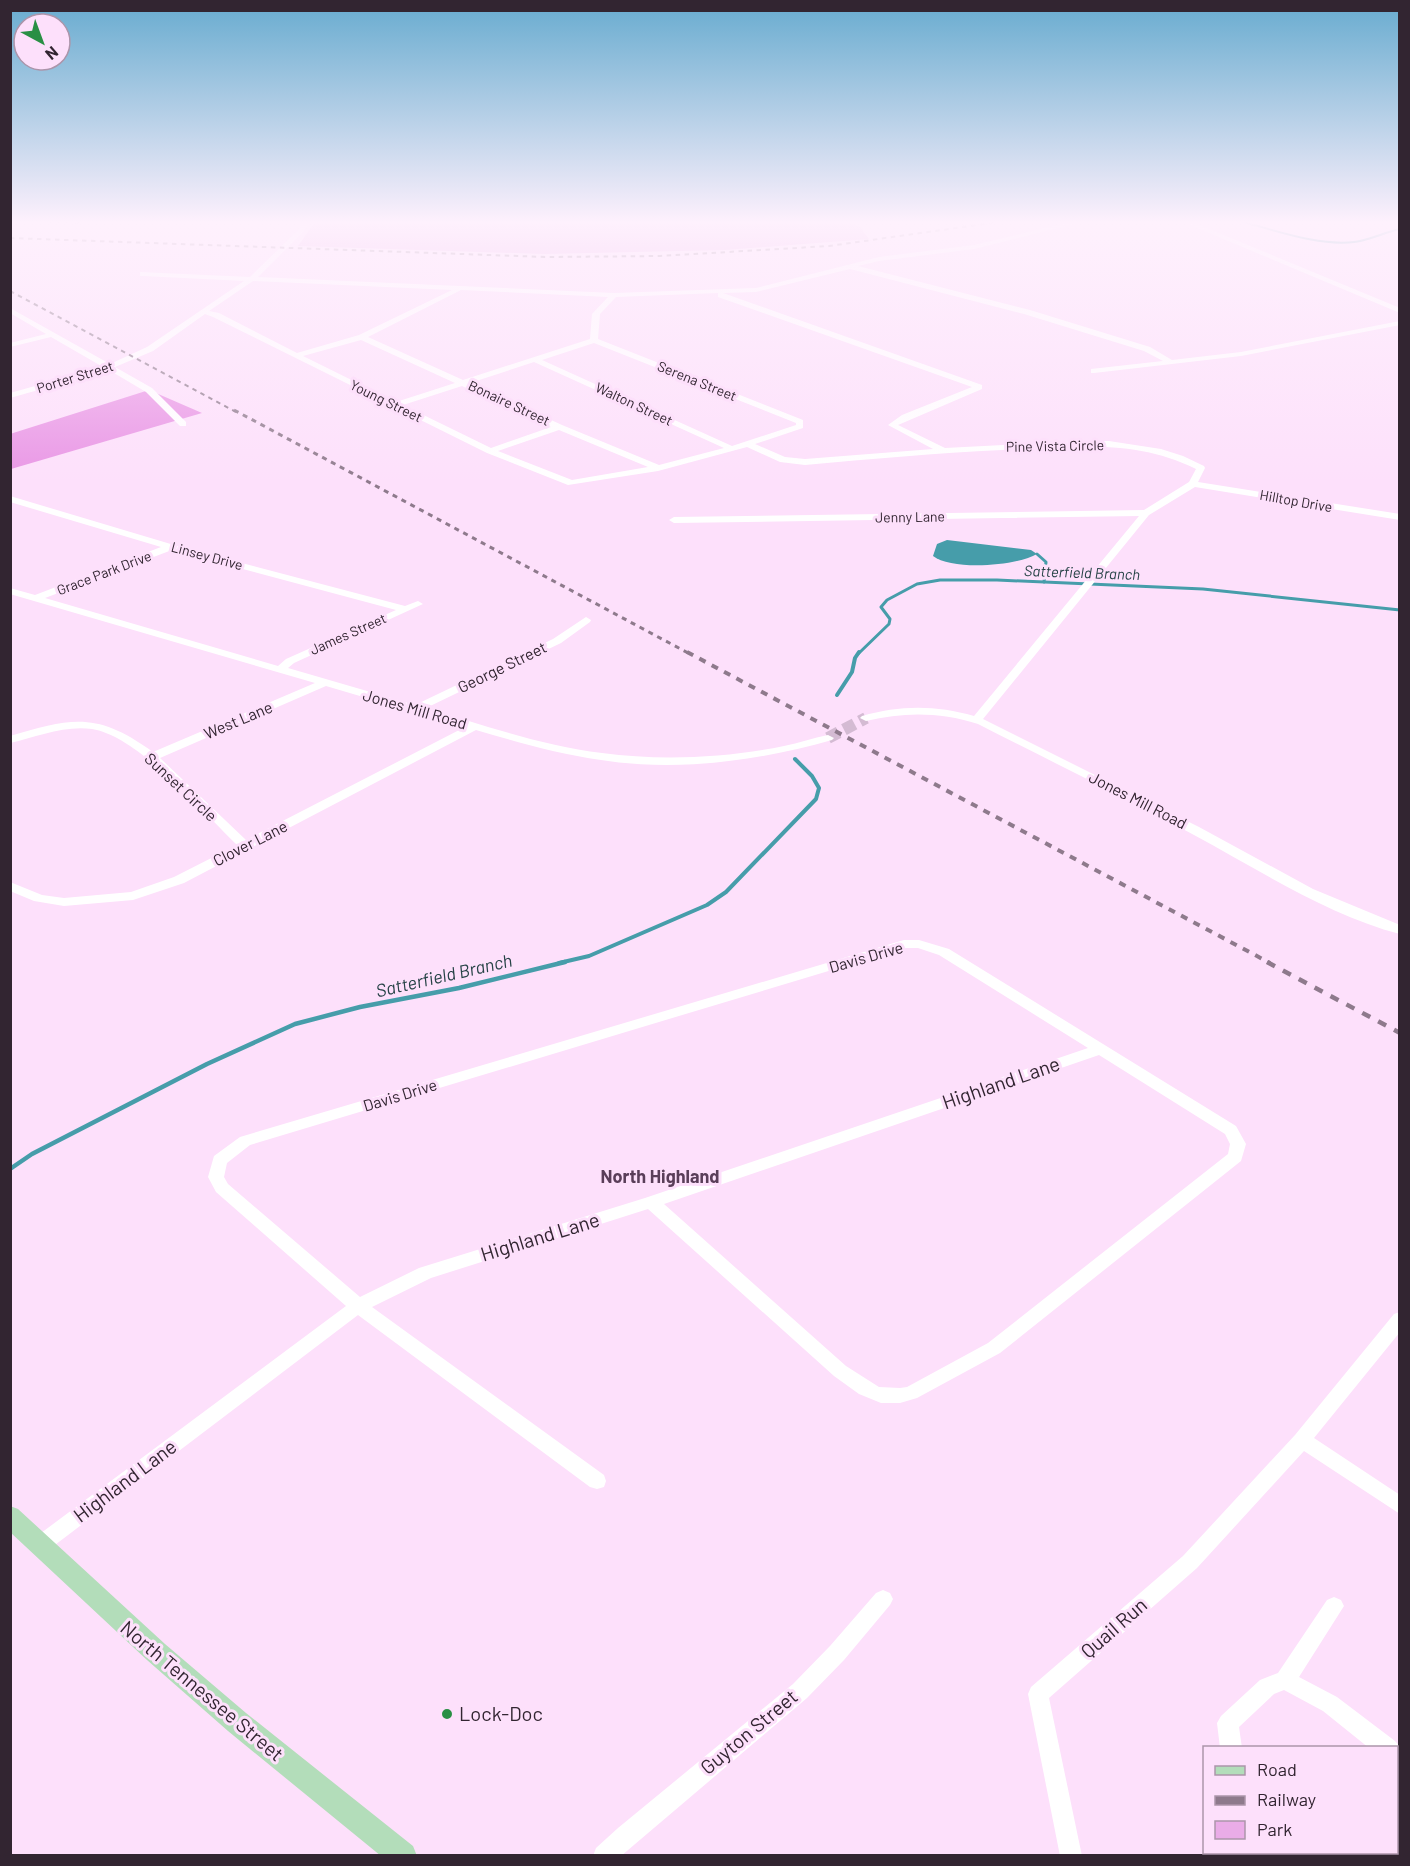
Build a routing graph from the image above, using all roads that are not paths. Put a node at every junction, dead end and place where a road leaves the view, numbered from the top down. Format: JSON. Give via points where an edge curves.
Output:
{"nodes":[{"id":1,"x":208,"y":309,"type":"edge"},
{"id":2,"x":420,"y":309,"type":"edge"},
{"id":3,"x":601,"y":309,"type":"edge"},
{"id":4,"x":761,"y":309,"type":"edge"},
{"id":5,"x":1016,"y":309,"type":"edge"},
{"id":6,"x":10,"y":310,"type":"edge"},
{"id":7,"x":204,"y":312,"type":"junction"},
{"id":8,"x":1400,"y":323,"type":"edge"},
{"id":9,"x":54,"y":334,"type":"junction"},
{"id":10,"x":362,"y":337,"type":"junction"},
{"id":11,"x":594,"y":340,"type":"junction"},
{"id":12,"x":10,"y":345,"type":"edge"},
{"id":13,"x":296,"y":357,"type":"junction"},
{"id":14,"x":536,"y":360,"type":"junction"},
{"id":15,"x":1169,"y":361,"type":"junction"},
{"id":16,"x":112,"y":367,"type":"junction"},
{"id":17,"x":1094,"y":371,"type":"dead end"},
{"id":18,"x":465,"y":382,"type":"junction"},
{"id":19,"x":10,"y":396,"type":"edge"},
{"id":20,"x":395,"y":405,"type":"junction"},
{"id":21,"x":183,"y":424,"type":"dead end"},
{"id":22,"x":559,"y":427,"type":"junction"},
{"id":23,"x":748,"y":444,"type":"junction"},
{"id":24,"x":732,"y":449,"type":"junction"},
{"id":25,"x":942,"y":450,"type":"junction"},
{"id":26,"x":490,"y":451,"type":"junction"},
{"id":27,"x":658,"y":468,"type":"junction"},
{"id":28,"x":1193,"y":484,"type":"junction"},
{"id":29,"x":10,"y":499,"type":"edge"},
{"id":30,"x":1146,"y":513,"type":"junction"},
{"id":31,"x":1400,"y":518,"type":"edge"},
{"id":32,"x":674,"y":520,"type":"dead end"},
{"id":33,"x":171,"y":547,"type":"junction"},
{"id":34,"x":10,"y":591,"type":"edge"},
{"id":35,"x":36,"y":598,"type":"junction"},
{"id":36,"x":418,"y":604,"type":"dead end"},
{"id":37,"x":405,"y":609,"type":"junction"},
{"id":38,"x":586,"y":620,"type":"dead end"},
{"id":39,"x":280,"y":670,"type":"junction"},
{"id":40,"x":325,"y":683,"type":"junction"},
{"id":41,"x":416,"y":709,"type":"junction"},
{"id":42,"x":866,"y":718,"type":"tunnel mouth"},
{"id":43,"x":976,"y":720,"type":"junction"},
{"id":44,"x":475,"y":726,"type":"junction"},
{"id":45,"x":828,"y":738,"type":"tunnel mouth"},
{"id":46,"x":10,"y":740,"type":"edge"},
{"id":47,"x":152,"y":757,"type":"junction"},
{"id":48,"x":244,"y":845,"type":"junction"},
{"id":49,"x":10,"y":886,"type":"edge"},
{"id":50,"x":1400,"y":930,"type":"edge"},
{"id":51,"x":1101,"y":1049,"type":"junction"},
{"id":52,"x":651,"y":1202,"type":"junction"},
{"id":53,"x":358,"y":1306,"type":"junction"},
{"id":54,"x":1400,"y":1319,"type":"edge"},
{"id":55,"x":1302,"y":1440,"type":"junction"},
{"id":56,"x":597,"y":1481,"type":"dead end"},
{"id":57,"x":1400,"y":1506,"type":"edge"},
{"id":58,"x":21,"y":1531,"type":"edge"},
{"id":59,"x":883,"y":1599,"type":"dead end"},
{"id":60,"x":1334,"y":1606,"type":"dead end"},
{"id":61,"x":1285,"y":1680,"type":"junction"},
{"id":62,"x":1231,"y":1746,"type":"edge"},
{"id":63,"x":1384,"y":1746,"type":"edge"},
{"id":64,"x":403,"y":1856,"type":"edge"},
{"id":65,"x":604,"y":1856,"type":"edge"},
{"id":66,"x":1071,"y":1856,"type":"edge"}],
"edges":[{"from":1,"to":7,"type":"street","name":"Porter Street"},
{"from":2,"to":10,"type":"street"},
{"from":3,"to":11,"type":"street","via":[[596,314]]},
{"from":4,"to":25,"type":"street","via":[[979,387],[892,425]]},
{"from":5,"to":15,"type":"street","via":[[1147,349]]},
{"from":6,"to":9,"type":"street"},
{"from":7,"to":13,"type":"street","name":"Young Street"},
{"from":7,"to":16,"type":"street","name":"Porter Street","via":[[157,345]]},
{"from":8,"to":15,"type":"street","via":[[1241,354]]},
{"from":9,"to":12,"type":"street"},
{"from":9,"to":16,"type":"street"},
{"from":10,"to":13,"type":"street"},
{"from":10,"to":18,"type":"street","name":"Bonaire Street"},
{"from":11,"to":14,"type":"street"},
{"from":11,"to":23,"type":"street","name":"Serena Street","via":[[800,422],[800,426]]},
{"from":13,"to":20,"type":"street","name":"Young Street"},
{"from":14,"to":18,"type":"street"},
{"from":14,"to":24,"type":"street","name":"Walton Street"},
{"from":15,"to":17,"type":"street"},
{"from":16,"to":19,"type":"street","name":"Porter Street"},
{"from":16,"to":21,"type":"street","via":[[149,390]]},
{"from":18,"to":20,"type":"street"},
{"from":18,"to":22,"type":"street","name":"Bonaire Street"},
{"from":20,"to":26,"type":"street","name":"Young Street"},
{"from":22,"to":26,"type":"street"},
{"from":22,"to":27,"type":"street","name":"Bonaire Street"},
{"from":23,"to":24,"type":"street"},
{"from":23,"to":25,"type":"street","name":"Pine Vista Circle","via":[[783,460],[805,462]]},
{"from":24,"to":27,"type":"street"},
{"from":25,"to":28,"type":"street","name":"Pine Vista Circle","via":[[1095,443],[1148,448],[1201,468]]},
{"from":26,"to":27,"type":"street","name":"Young Street","via":[[572,483]]},
{"from":28,"to":30,"type":"street"},
{"from":28,"to":31,"type":"street","name":"Hilltop Drive"},
{"from":29,"to":33,"type":"street","name":"Linsey Drive"},
{"from":30,"to":32,"type":"street","name":"Jenny Lane"},
{"from":30,"to":43,"type":"street"},
{"from":33,"to":35,"type":"street","name":"Grace Park Drive"},
{"from":33,"to":37,"type":"street","name":"Linsey Drive"},
{"from":34,"to":35,"type":"street","name":"Jones Mill Road"},
{"from":35,"to":39,"type":"street","name":"Jones Mill Road"},
{"from":36,"to":37,"type":"street","name":"James Street"},
{"from":37,"to":39,"type":"street","name":"James Street","via":[[290,661]]},
{"from":38,"to":41,"type":"street","name":"George Street","via":[[557,641]]},
{"from":39,"to":40,"type":"street","name":"Jones Mill Road"},
{"from":40,"to":41,"type":"street","name":"Jones Mill Road"},
{"from":40,"to":47,"type":"street","name":"West Lane"},
{"from":41,"to":44,"type":"street","name":"Jones Mill Road"},
{"from":42,"to":43,"type":"street","name":"Jones Mill Road","via":[[911,711]]},
{"from":43,"to":50,"type":"street","name":"Jones Mill Road","via":[[1041,750],[1308,892]]},
{"from":44,"to":45,"type":"street","name":"Jones Mill Road","via":[[543,746],[641,761],[721,758],[793,748]]},
{"from":44,"to":48,"type":"street","name":"Clover Lane"},
{"from":46,"to":47,"type":"street","name":"Sunset Circle","via":[[93,725],[111,729]]},
{"from":47,"to":48,"type":"street","name":"Sunset Circle"},
{"from":48,"to":49,"type":"street","name":"Clover Lane","via":[[179,880],[133,896],[64,902],[39,898]]},
{"from":51,"to":52,"type":"street","name":"Highland Lane"},
{"from":51,"to":52,"type":"street","name":"Davis Drive","via":[[1231,1130],[1238,1144],[1235,1157],[994,1348],[911,1394],[882,1397],[857,1384]]},
{"from":51,"to":53,"type":"street","name":"Davis Drive","via":[[944,952],[904,944],[245,1141],[220,1160],[216,1177],[222,1188]]},
{"from":52,"to":53,"type":"street","name":"Highland Lane","via":[[424,1273]]},
{"from":53,"to":56,"type":"street","name":"Davis Drive"},
{"from":53,"to":58,"type":"street","name":"Highland Lane"},
{"from":54,"to":55,"type":"street","name":"Quail Run"},
{"from":55,"to":57,"type":"street"},
{"from":55,"to":66,"type":"street","name":"Quail Run","via":[[1190,1562],[1038,1694]]},
{"from":58,"to":64,"type":"main road","name":"North Tennessee Street","via":[[219,1707]]},
{"from":59,"to":65,"type":"street","name":"Guyton Street","via":[[788,1702],[659,1806]]},
{"from":60,"to":61,"type":"street"},
{"from":61,"to":62,"type":"street","via":[[1267,1687],[1228,1723]]},
{"from":61,"to":63,"type":"street","via":[[1330,1704]]}]}
